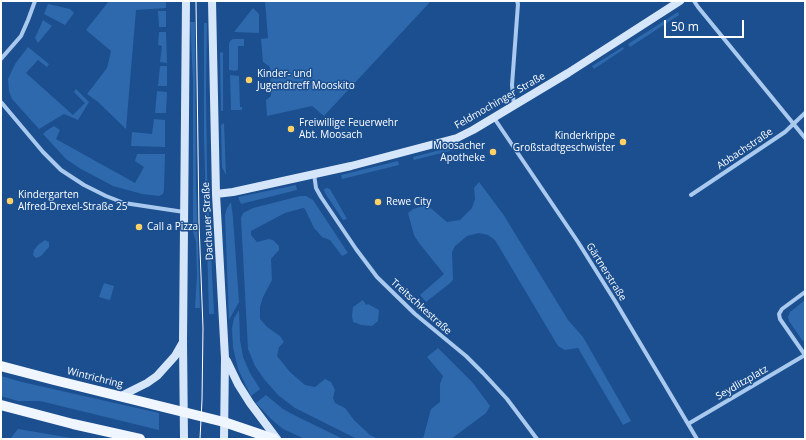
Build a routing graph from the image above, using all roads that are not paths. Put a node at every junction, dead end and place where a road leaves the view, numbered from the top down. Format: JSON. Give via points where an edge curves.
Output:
{"nodes":[{"id":1,"x":35,"y":1,"type":"edge"},
{"id":2,"x":186,"y":1,"type":"edge"},
{"id":3,"x":212,"y":1,"type":"edge"},
{"id":4,"x":517,"y":1,"type":"edge"},
{"id":5,"x":680,"y":1,"type":"edge"},
{"id":6,"x":694,"y":1,"type":"edge"},
{"id":7,"x":1,"y":59,"type":"edge"},
{"id":8,"x":1,"y":102,"type":"edge"},
{"id":9,"x":514,"y":106,"type":"junction"},
{"id":10,"x":805,"y":113,"type":"edge"},
{"id":11,"x":494,"y":118,"type":"junction"},
{"id":12,"x":794,"y":124,"type":"junction"},
{"id":13,"x":805,"y":138,"type":"edge"},
{"id":14,"x":314,"y":174,"type":"junction"},
{"id":15,"x":216,"y":194,"type":"junction"},
{"id":16,"x":691,"y":195,"type":"dead end"},
{"id":17,"x":184,"y":212,"type":"junction"},
{"id":18,"x":805,"y":292,"type":"edge"},
{"id":19,"x":183,"y":341,"type":"junction"},
{"id":20,"x":805,"y":355,"type":"edge"},
{"id":21,"x":225,"y":358,"type":"junction"},
{"id":22,"x":1,"y":366,"type":"edge"},
{"id":23,"x":121,"y":396,"type":"junction"},
{"id":24,"x":1,"y":404,"type":"edge"},
{"id":25,"x":184,"y":412,"type":"junction"},
{"id":26,"x":224,"y":422,"type":"junction"},
{"id":27,"x":688,"y":424,"type":"junction"},
{"id":28,"x":114,"y":436,"type":"edge"},
{"id":29,"x":140,"y":439,"type":"edge"},
{"id":30,"x":184,"y":439,"type":"edge"},
{"id":31,"x":224,"y":439,"type":"edge"},
{"id":32,"x":275,"y":439,"type":"edge"},
{"id":33,"x":537,"y":439,"type":"edge"},
{"id":34,"x":698,"y":439,"type":"edge"}],
"edges":[{"from":1,"to":7,"type":"street","via":[[21,36]]},
{"from":2,"to":17,"type":"main road"},
{"from":3,"to":15,"type":"main road","name":"Dachauer Straße"},
{"from":4,"to":9,"type":"street","via":[[512,86]]},
{"from":5,"to":9,"type":"main road","name":"Feldmochinger Straße"},
{"from":6,"to":12,"type":"street"},
{"from":8,"to":17,"type":"street","via":[[43,152],[61,170],[84,185],[124,202]]},
{"from":9,"to":11,"type":"main road","name":"Feldmochinger Straße"},
{"from":10,"to":12,"type":"street","name":"Abbachstraße"},
{"from":11,"to":14,"type":"main road","name":"Feldmochinger Straße","via":[[457,138]]},
{"from":11,"to":27,"type":"street","name":"Gärtnerstraße","via":[[578,242]]},
{"from":12,"to":13,"type":"street"},
{"from":12,"to":16,"type":"street","name":"Abbachstraße"},
{"from":14,"to":15,"type":"main road","name":"Feldmochinger Straße"},
{"from":14,"to":33,"type":"street","name":"Treitschkestraße","via":[[316,188],[321,197],[377,277],[483,373],[507,399]]},
{"from":15,"to":21,"type":"main road","name":"Dachauer Straße"},
{"from":17,"to":19,"type":"main road"},
{"from":18,"to":20,"type":"street","name":"Seydlitzplatz","via":[[779,314]]},
{"from":19,"to":23,"type":"main road","via":[[175,356],[157,376]]},
{"from":19,"to":25,"type":"main road"},
{"from":20,"to":27,"type":"street","name":"Seydlitzplatz"},
{"from":21,"to":26,"type":"main road","name":"Dachauer Straße"},
{"from":21,"to":32,"type":"main road","via":[[238,384]]},
{"from":22,"to":23,"type":"main road","name":"Wintrichring"},
{"from":23,"to":25,"type":"main road","name":"Wintrichring"},
{"from":24,"to":28,"type":"main road"},
{"from":25,"to":26,"type":"main road","name":"Wintrichring"},
{"from":25,"to":30,"type":"main road"},
{"from":26,"to":31,"type":"main road","name":"Dachauer Straße"},
{"from":26,"to":32,"type":"main road","name":"Wintrichring"},
{"from":27,"to":34,"type":"street","name":"Gärtnerstraße"},
{"from":28,"to":29,"type":"main road"}]}
